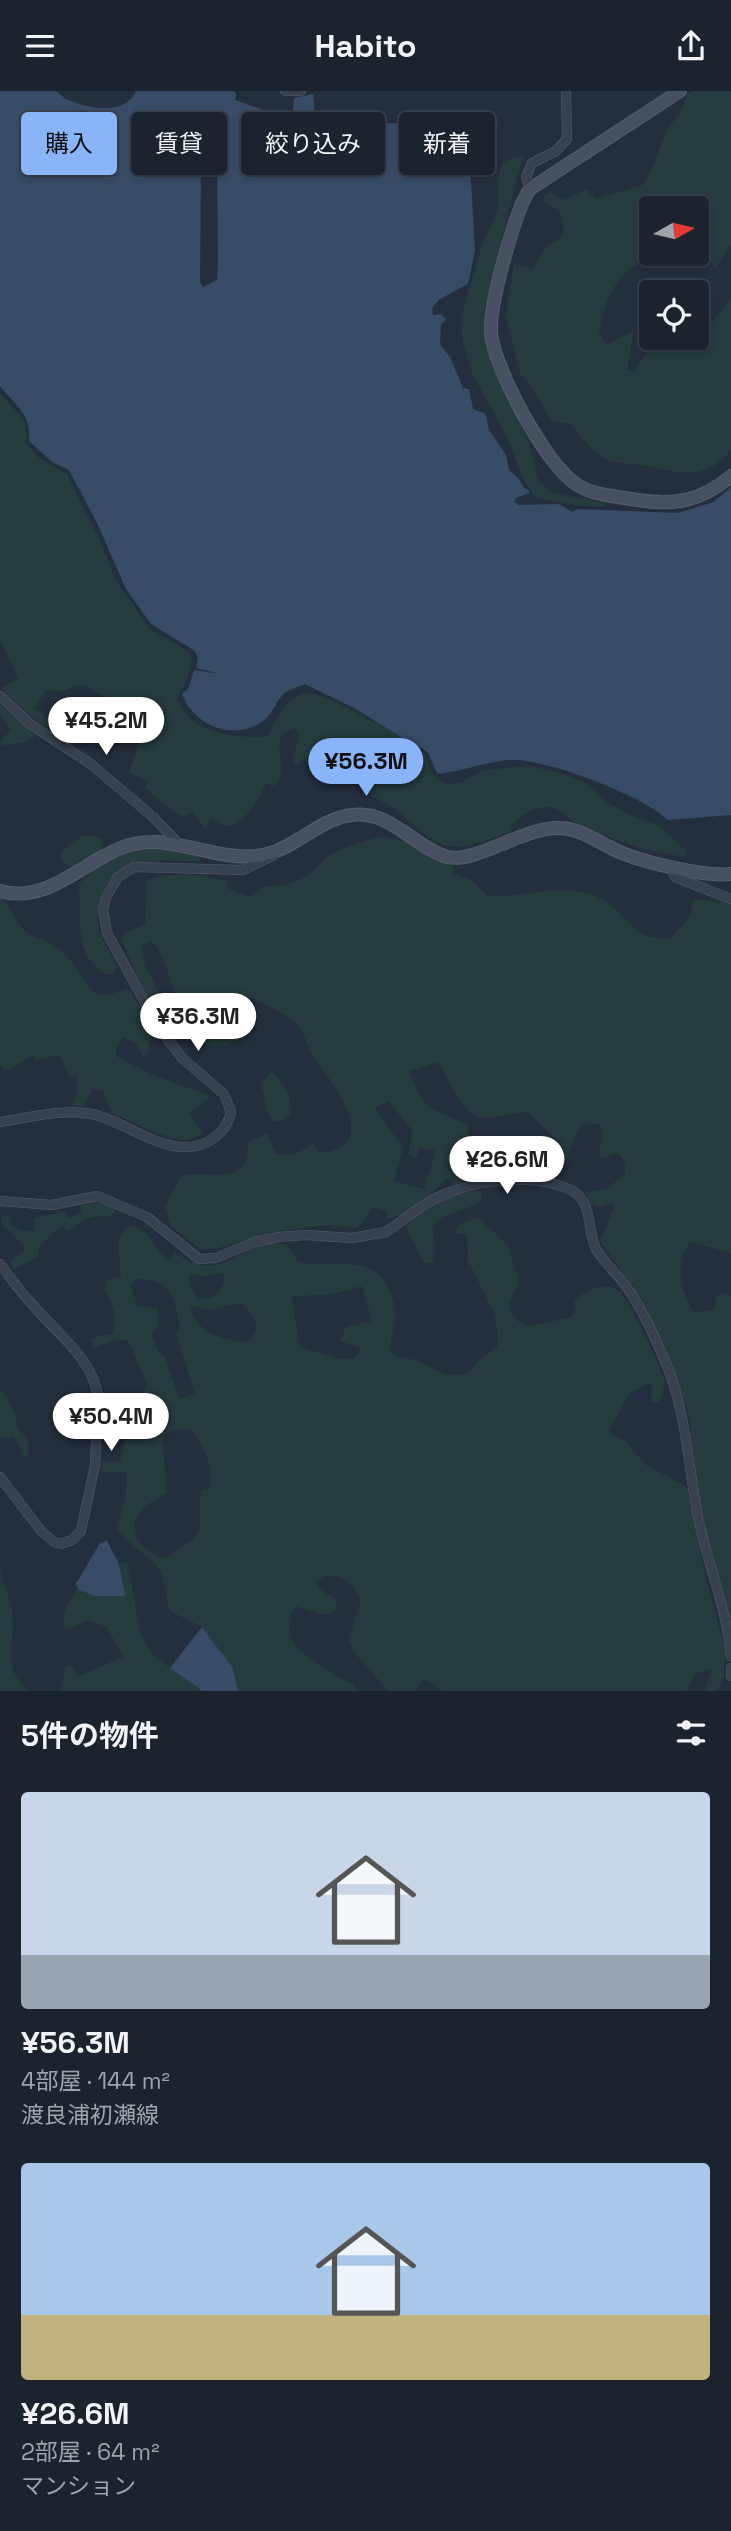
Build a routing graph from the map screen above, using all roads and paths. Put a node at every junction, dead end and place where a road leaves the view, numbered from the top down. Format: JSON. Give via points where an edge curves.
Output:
{"nodes":[{"id":1,"x":285,"y":91,"type":"edge"},
{"id":2,"x":301,"y":91,"type":"edge"},
{"id":3,"x":566,"y":91,"type":"edge"},
{"id":4,"x":680,"y":91,"type":"edge"},
{"id":5,"x":530,"y":189,"type":"junction"},
{"id":6,"x":731,"y":476,"type":"edge"},
{"id":7,"x":0,"y":696,"type":"edge"},
{"id":8,"x":180,"y":845,"type":"junction"},
{"id":9,"x":279,"y":852,"type":"junction"},
{"id":10,"x":671,"y":865,"type":"junction"},
{"id":11,"x":731,"y":874,"type":"edge"},
{"id":12,"x":0,"y":891,"type":"edge"},
{"id":13,"x":731,"y":899,"type":"edge"},
{"id":14,"x":0,"y":1122,"type":"edge"},
{"id":15,"x":0,"y":1201,"type":"edge"},
{"id":16,"x":0,"y":1263,"type":"edge"},
{"id":17,"x":0,"y":1477,"type":"edge"},
{"id":18,"x":731,"y":1656,"type":"edge"},
{"id":19,"x":731,"y":1668,"type":"edge"},
{"id":20,"x":731,"y":1676,"type":"edge"}],
"edges":[{"from":1,"to":2,"type":"street"},
{"from":3,"to":5,"type":"street","via":[[567,139],[556,151],[532,163],[526,177]]},
{"from":4,"to":5,"type":"main road"},
{"from":5,"to":6,"type":"main road","via":[[517,216],[491,333],[499,360],[548,457],[565,476],[589,491],[665,503],[695,499]]},
{"from":7,"to":8,"type":"street","via":[[30,724],[92,765]]},
{"from":8,"to":9,"type":"main road","via":[[243,857]]},
{"from":8,"to":12,"type":"main road","via":[[149,840],[133,843],[46,889],[27,894]]},
{"from":9,"to":10,"type":"main road","via":[[334,819],[360,814],[376,817],[447,856],[469,855],[526,833],[557,828],[576,831],[625,854]]},
{"from":9,"to":14,"type":"street","via":[[243,870],[135,867],[118,877],[103,910],[107,933],[159,1028],[183,1059],[224,1094],[231,1112],[222,1132],[199,1145],[180,1147],[92,1114]]},
{"from":10,"to":11,"type":"main road","via":[[712,875]]},
{"from":10,"to":13,"type":"street","via":[[675,877],[686,884]]},
{"from":15,"to":18,"type":"street","via":[[52,1205],[97,1196],[147,1217],[193,1256],[209,1260],[278,1237],[377,1235],[433,1200],[478,1185],[521,1180],[570,1189],[586,1203],[594,1245],[644,1315],[673,1382]]},
{"from":16,"to":17,"type":"street","via":[[88,1366],[96,1384],[98,1408],[93,1481],[81,1531],[72,1540],[61,1544],[48,1538]]},
{"from":19,"to":20,"type":"street"}]}
